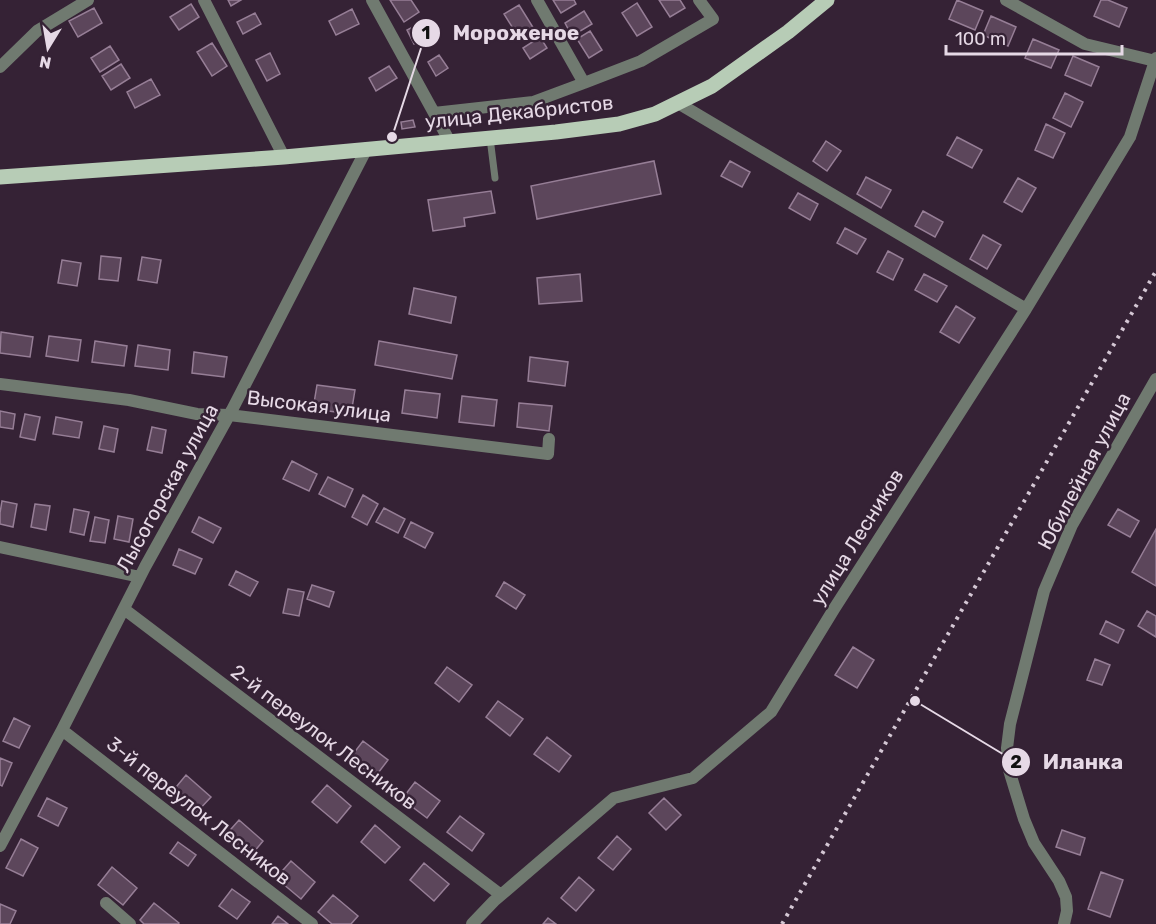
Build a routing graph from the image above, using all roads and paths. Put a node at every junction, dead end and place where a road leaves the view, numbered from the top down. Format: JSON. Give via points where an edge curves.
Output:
{"nodes":[{"id":1,"x":88,"y":0,"type":"edge"},
{"id":2,"x":204,"y":0,"type":"edge"},
{"id":3,"x":372,"y":0,"type":"edge"},
{"id":4,"x":537,"y":0,"type":"edge"},
{"id":5,"x":699,"y":0,"type":"edge"},
{"id":6,"x":827,"y":0,"type":"edge"},
{"id":7,"x":1006,"y":0,"type":"edge"},
{"id":8,"x":1155,"y":60,"type":"edge"},
{"id":9,"x":0,"y":67,"type":"edge"},
{"id":10,"x":584,"y":83,"type":"junction"},
{"id":11,"x":678,"y":103,"type":"junction"},
{"id":12,"x":434,"y":113,"type":"junction"},
{"id":13,"x":490,"y":138,"type":"junction"},
{"id":14,"x":450,"y":142,"type":"junction"},
{"id":15,"x":367,"y":148,"type":"junction"},
{"id":16,"x":284,"y":157,"type":"junction"},
{"id":17,"x":0,"y":177,"type":"edge"},
{"id":18,"x":495,"y":178,"type":"dead end"},
{"id":19,"x":1026,"y":309,"type":"junction"},
{"id":20,"x":1156,"y":379,"type":"edge"},
{"id":21,"x":0,"y":384,"type":"edge"},
{"id":22,"x":229,"y":415,"type":"junction"},
{"id":23,"x":549,"y":439,"type":"dead end"},
{"id":24,"x":0,"y":547,"type":"edge"},
{"id":25,"x":140,"y":577,"type":"junction"},
{"id":26,"x":124,"y":609,"type":"junction"},
{"id":27,"x":62,"y":730,"type":"junction"},
{"id":28,"x":0,"y":846,"type":"edge"},
{"id":29,"x":501,"y":895,"type":"junction"},
{"id":30,"x":106,"y":903,"type":"dead end"},
{"id":31,"x":130,"y":924,"type":"edge"},
{"id":32,"x":312,"y":924,"type":"edge"},
{"id":33,"x":472,"y":924,"type":"edge"},
{"id":34,"x":1064,"y":924,"type":"edge"}],
"edges":[{"from":1,"to":9,"type":"street","via":[[37,31]]},
{"from":2,"to":16,"type":"street"},
{"from":3,"to":12,"type":"street"},
{"from":4,"to":10,"type":"street"},
{"from":5,"to":10,"type":"street","via":[[713,19],[641,61]]},
{"from":6,"to":11,"type":"main road","name":"улица Декабристов","via":[[712,86]]},
{"from":7,"to":8,"type":"street","via":[[1085,44]]},
{"from":8,"to":19,"type":"street","name":"улица Лесников","via":[[1130,137]]},
{"from":10,"to":12,"type":"street","via":[[533,102]]},
{"from":11,"to":13,"type":"main road","name":"улица Декабристов","via":[[619,124]]},
{"from":11,"to":19,"type":"street"},
{"from":12,"to":14,"type":"street"},
{"from":13,"to":14,"type":"main road","name":"улица Декабристов"},
{"from":13,"to":18,"type":"lane"},
{"from":14,"to":15,"type":"main road","name":"улица Декабристов"},
{"from":15,"to":16,"type":"main road","name":"улица Декабристов"},
{"from":15,"to":22,"type":"street","name":"Лысогорская улица"},
{"from":16,"to":17,"type":"main road","name":"улица Декабристов"},
{"from":19,"to":29,"type":"street","name":"улица Лесников","via":[[771,712],[693,778],[614,798]]},
{"from":20,"to":34,"type":"street","name":"Юбилейная улица","via":[[1072,525],[1044,591],[1010,724],[1009,770],[1034,843],[1066,897]]},
{"from":21,"to":22,"type":"street","name":"Высокая улица","via":[[129,400],[197,414]]},
{"from":22,"to":23,"type":"street","name":"Высокая улица","via":[[548,454]]},
{"from":22,"to":25,"type":"street","name":"Лысогорская улица"},
{"from":24,"to":25,"type":"street"},
{"from":25,"to":26,"type":"street","name":"Лысогорская улица"},
{"from":26,"to":27,"type":"street","name":"Лысогорская улица"},
{"from":26,"to":29,"type":"street","name":"2-й переулок Лесников"},
{"from":27,"to":28,"type":"street","name":"Лысогорская улица"},
{"from":27,"to":32,"type":"street","name":"3-й переулок Лесников"},
{"from":29,"to":33,"type":"street","name":"улица Лесников"},
{"from":30,"to":31,"type":"street"}]}
